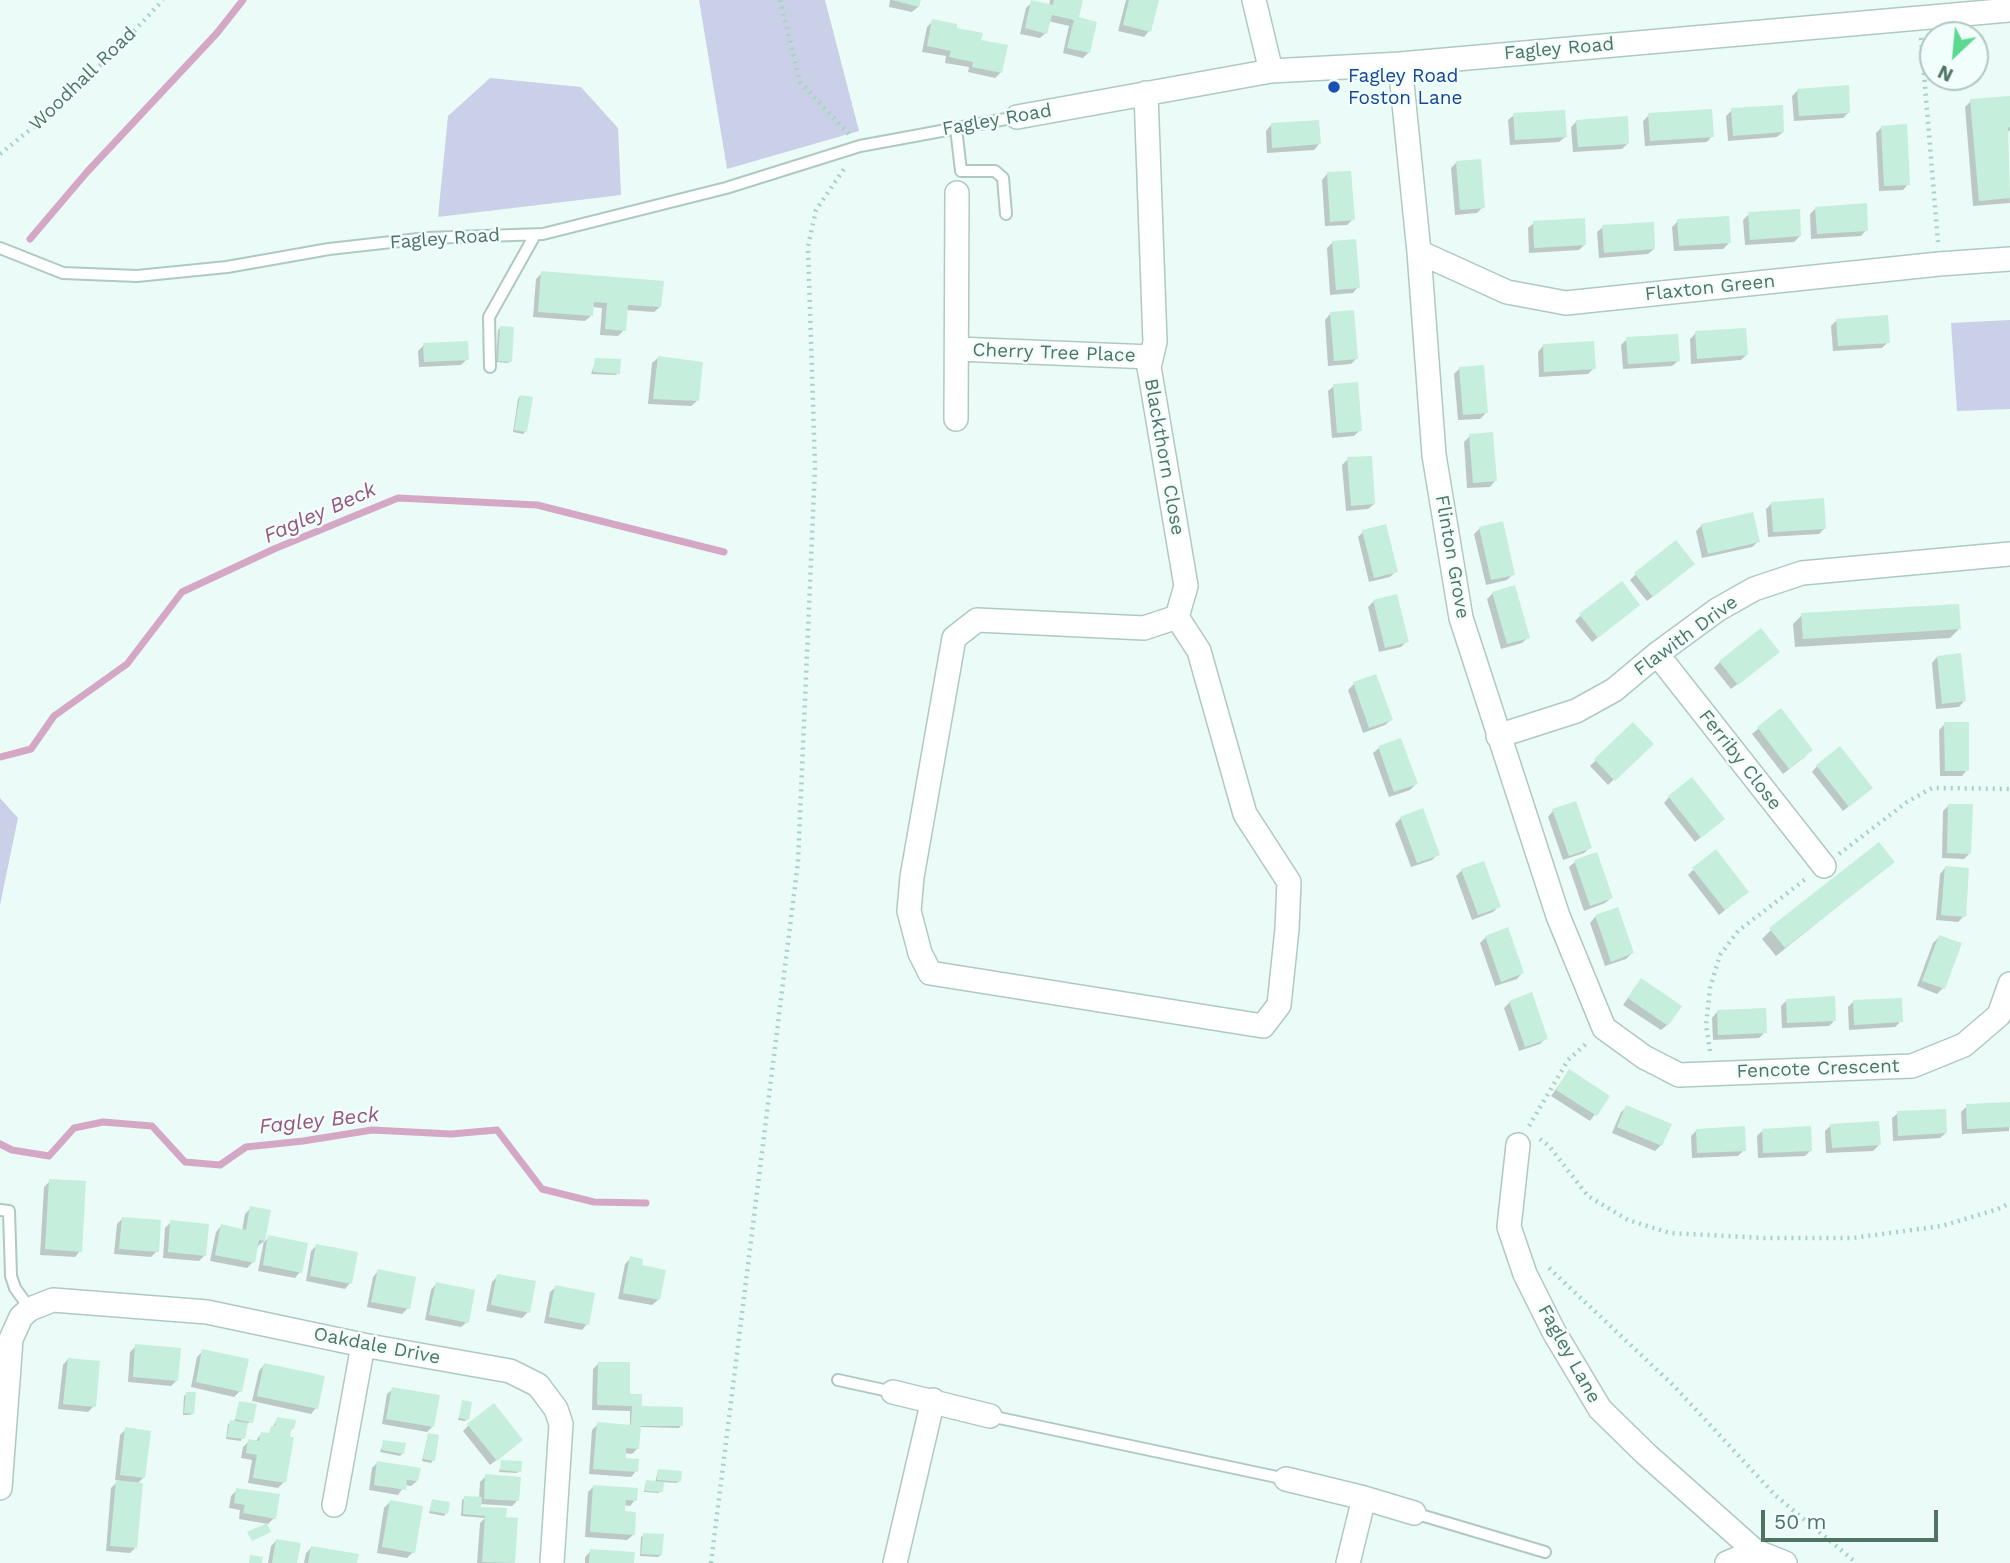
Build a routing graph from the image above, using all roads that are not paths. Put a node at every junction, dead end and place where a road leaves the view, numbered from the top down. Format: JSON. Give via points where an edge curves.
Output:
{"nodes":[{"id":1,"x":1254,"y":0,"type":"edge"},
{"id":2,"x":2010,"y":9,"type":"edge"},
{"id":3,"x":1400,"y":64,"type":"junction"},
{"id":4,"x":1270,"y":71,"type":"junction"},
{"id":5,"x":1146,"y":93,"type":"junction"},
{"id":6,"x":1017,"y":117,"type":"joint"},
{"id":7,"x":956,"y":128,"type":"junction"},
{"id":8,"x":957,"y":193,"type":"dead end"},
{"id":9,"x":1006,"y":214,"type":"dead end"},
{"id":10,"x":535,"y":235,"type":"junction"},
{"id":11,"x":0,"y":248,"type":"edge"},
{"id":12,"x":1419,"y":252,"type":"junction"},
{"id":13,"x":2010,"y":259,"type":"edge"},
{"id":14,"x":957,"y":349,"type":"junction"},
{"id":15,"x":1151,"y":357,"type":"junction"},
{"id":16,"x":490,"y":367,"type":"dead end"},
{"id":17,"x":956,"y":419,"type":"dead end"},
{"id":18,"x":2010,"y":554,"type":"edge"},
{"id":19,"x":1177,"y":617,"type":"junction"},
{"id":20,"x":1657,"y":654,"type":"junction"},
{"id":21,"x":1498,"y":736,"type":"junction"},
{"id":22,"x":1824,"y":866,"type":"road end"},
{"id":23,"x":2010,"y":984,"type":"edge"},
{"id":24,"x":2004,"y":1021,"type":"edge"},
{"id":25,"x":1604,"y":1028,"type":"joint"},
{"id":26,"x":1522,"y":1138,"type":"road end"},
{"id":27,"x":0,"y":1210,"type":"edge"},
{"id":28,"x":30,"y":1309,"type":"junction"},
{"id":29,"x":363,"y":1345,"type":"junction"},
{"id":30,"x":3,"y":1379,"type":"edge"},
{"id":31,"x":838,"y":1380,"type":"dead end"},
{"id":32,"x":893,"y":1392,"type":"joint"},
{"id":33,"x":933,"y":1400,"type":"junction"},
{"id":34,"x":990,"y":1416,"type":"joint"},
{"id":35,"x":1286,"y":1479,"type":"joint"},
{"id":36,"x":0,"y":1488,"type":"edge"},
{"id":37,"x":1364,"y":1498,"type":"junction"},
{"id":38,"x":334,"y":1505,"type":"dead end"},
{"id":39,"x":1415,"y":1513,"type":"joint"},
{"id":40,"x":1755,"y":1551,"type":"junction"},
{"id":41,"x":1545,"y":1552,"type":"dead end"},
{"id":42,"x":552,"y":1563,"type":"edge"},
{"id":43,"x":895,"y":1563,"type":"edge"},
{"id":44,"x":1348,"y":1563,"type":"edge"},
{"id":45,"x":1727,"y":1563,"type":"edge"},
{"id":46,"x":1785,"y":1563,"type":"edge"}],
"edges":[{"from":1,"to":4,"type":"street"},
{"from":2,"to":3,"type":"street","name":"Fagley Road"},
{"from":3,"to":4,"type":"street","name":"Fagley Road"},
{"from":3,"to":12,"type":"street","name":"Flinton Grove"},
{"from":4,"to":5,"type":"street","name":"Fagley Road"},
{"from":5,"to":6,"type":"street","name":"Fagley Road"},
{"from":5,"to":15,"type":"street","name":"Blackthorn Close","via":[[1155,342]]},
{"from":6,"to":7,"type":"lane","name":"Fagley Road"},
{"from":7,"to":9,"type":"lane","via":[[961,171],[995,171],[1003,178]]},
{"from":7,"to":10,"type":"lane","name":"Fagley Road","via":[[860,146],[726,188]]},
{"from":8,"to":14,"type":"street","name":"Cherry Tree Place"},
{"from":10,"to":11,"type":"lane","name":"Fagley Road","via":[[427,238],[138,276],[63,274]]},
{"from":10,"to":16,"type":"lane","via":[[489,317]]},
{"from":12,"to":13,"type":"street","name":"Flaxton Green","via":[[1507,292],[1566,303]]},
{"from":12,"to":21,"type":"street","name":"Flinton Grove","via":[[1434,455],[1461,618]]},
{"from":14,"to":15,"type":"street","name":"Cherry Tree Place"},
{"from":14,"to":17,"type":"street","name":"Cherry Tree Place"},
{"from":15,"to":19,"type":"street","name":"Blackthorn Close","via":[[1149,368],[1186,586]]},
{"from":18,"to":20,"type":"street","name":"Flawith Drive","via":[[1802,573],[1754,589]]},
{"from":19,"to":19,"type":"street","via":[[1144,628],[977,620],[954,638],[909,911],[930,973],[1263,1026],[1279,1005],[1289,882],[1245,814],[1199,651]]},
{"from":20,"to":21,"type":"street","name":"Flawith Drive","via":[[1614,690],[1576,711]]},
{"from":20,"to":22,"type":"street","name":"Ferriby Close"},
{"from":21,"to":25,"type":"street","name":"Flinton Grove","via":[[1558,916]]},
{"from":23,"to":24,"type":"street","name":"Fencote Crescent"},
{"from":24,"to":25,"type":"street","name":"Fencote Crescent","via":[[1964,1045],[1912,1066],[1679,1075]]},
{"from":26,"to":40,"type":"street","name":"Fagley Lane","via":[[1509,1227],[1525,1274],[1554,1332],[1600,1409]]},
{"from":27,"to":28,"type":"lane","via":[[9,1211],[11,1276]]},
{"from":28,"to":29,"type":"street","name":"Oakdale Drive","via":[[53,1300],[207,1312]]},
{"from":28,"to":30,"type":"street","via":[[14,1328]]},
{"from":29,"to":38,"type":"street"},
{"from":29,"to":42,"type":"street","name":"Oakdale Drive","via":[[510,1371],[538,1385],[548,1396],[561,1424]]},
{"from":30,"to":36,"type":"street"},
{"from":31,"to":32,"type":"lane"},
{"from":32,"to":33,"type":"street"},
{"from":33,"to":34,"type":"street"},
{"from":33,"to":43,"type":"street"},
{"from":34,"to":35,"type":"lane"},
{"from":35,"to":37,"type":"street"},
{"from":37,"to":39,"type":"street"},
{"from":37,"to":44,"type":"street"},
{"from":39,"to":41,"type":"lane"},
{"from":40,"to":45,"type":"street"},
{"from":40,"to":46,"type":"street","name":"Fagley Lane"}]}
